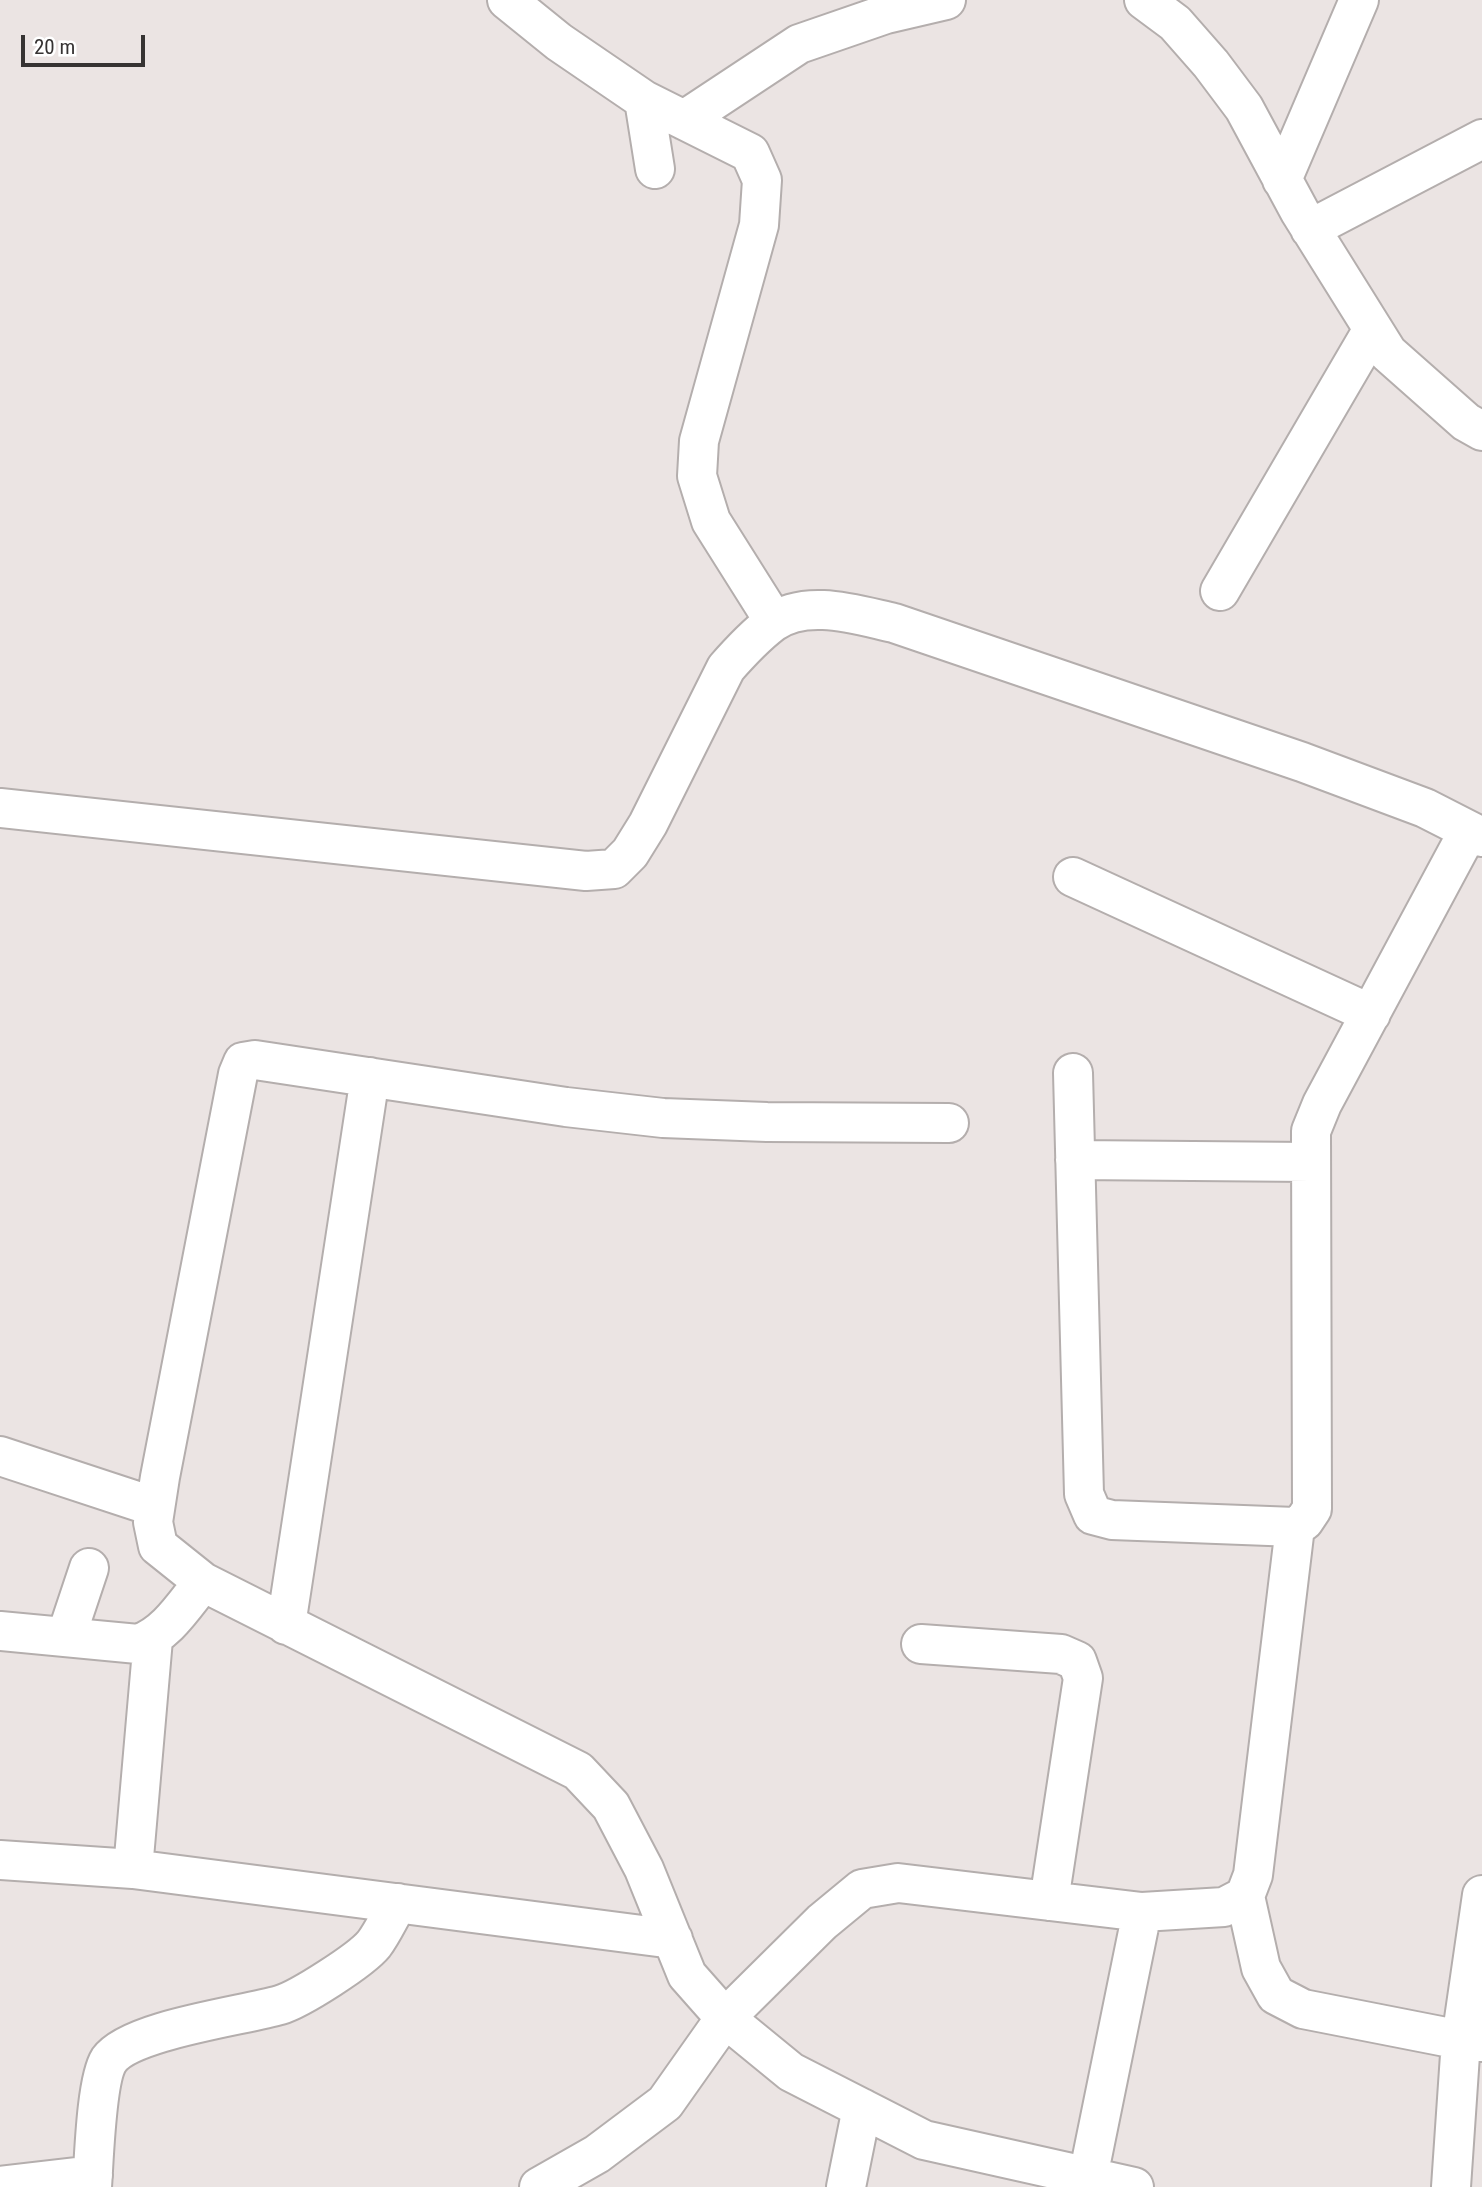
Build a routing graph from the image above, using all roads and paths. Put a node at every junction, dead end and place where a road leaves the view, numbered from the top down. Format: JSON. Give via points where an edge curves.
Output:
{"nodes":[{"id":1,"x":507,"y":0,"type":"edge"},
{"id":2,"x":946,"y":0,"type":"edge"},
{"id":3,"x":1144,"y":0,"type":"edge"},
{"id":4,"x":1359,"y":0,"type":"edge"},
{"id":5,"x":644,"y":100,"type":"junction"},
{"id":6,"x":684,"y":120,"type":"junction"},
{"id":7,"x":1482,"y":139,"type":"edge"},
{"id":8,"x":656,"y":169,"type":"dead end"},
{"id":9,"x":1283,"y":180,"type":"junction"},
{"id":10,"x":1310,"y":229,"type":"junction"},
{"id":11,"x":1373,"y":330,"type":"junction"},
{"id":12,"x":1482,"y":431,"type":"edge"},
{"id":13,"x":1220,"y":591,"type":"dead end"},
{"id":14,"x":775,"y":621,"type":"junction"},
{"id":15,"x":0,"y":808,"type":"edge"},
{"id":16,"x":1475,"y":835,"type":"edge"},
{"id":17,"x":1073,"y":877,"type":"dead end"},
{"id":18,"x":1371,"y":1013,"type":"junction"},
{"id":19,"x":1073,"y":1073,"type":"dead end"},
{"id":20,"x":370,"y":1077,"type":"junction"},
{"id":21,"x":949,"y":1123,"type":"dead end"},
{"id":22,"x":1075,"y":1160,"type":"junction"},
{"id":23,"x":1310,"y":1162,"type":"junction"},
{"id":24,"x":0,"y":1456,"type":"edge"},
{"id":25,"x":155,"y":1507,"type":"junction"},
{"id":26,"x":1295,"y":1527,"type":"junction"},
{"id":27,"x":89,"y":1568,"type":"dead end"},
{"id":28,"x":203,"y":1582,"type":"junction"},
{"id":29,"x":286,"y":1625,"type":"junction"},
{"id":30,"x":0,"y":1631,"type":"edge"},
{"id":31,"x":66,"y":1637,"type":"junction"},
{"id":32,"x":153,"y":1639,"type":"junction"},
{"id":33,"x":921,"y":1644,"type":"dead end"},
{"id":34,"x":0,"y":1860,"type":"edge"},
{"id":35,"x":133,"y":1868,"type":"junction"},
{"id":36,"x":1482,"y":1895,"type":"edge"},
{"id":37,"x":1245,"y":1896,"type":"junction"},
{"id":38,"x":1049,"y":1901,"type":"junction"},
{"id":39,"x":398,"y":1903,"type":"junction"},
{"id":40,"x":1142,"y":1912,"type":"junction"},
{"id":41,"x":673,"y":1938,"type":"junction"},
{"id":42,"x":725,"y":2018,"type":"junction"},
{"id":43,"x":1472,"y":2041,"type":"edge"},
{"id":44,"x":862,"y":2108,"type":"junction"},
{"id":45,"x":1088,"y":2177,"type":"junction"},
{"id":46,"x":93,"y":2181,"type":"edge"},
{"id":47,"x":0,"y":2186,"type":"edge"},
{"id":48,"x":539,"y":2187,"type":"edge"},
{"id":49,"x":846,"y":2187,"type":"edge"},
{"id":50,"x":1134,"y":2187,"type":"edge"},
{"id":51,"x":1451,"y":2187,"type":"edge"}],
"edges":[{"from":1,"to":5,"type":"street"},
{"from":2,"to":6,"type":"street","via":[[886,14],[799,44]]},
{"from":3,"to":9,"type":"street","via":[[1175,23],[1212,64],[1244,108]]},
{"from":4,"to":9,"type":"street"},
{"from":5,"to":6,"type":"street"},
{"from":5,"to":8,"type":"street"},
{"from":6,"to":14,"type":"street","via":[[750,153],[762,180],[759,225],[699,441],[697,476],[711,521]]},
{"from":7,"to":10,"type":"street"},
{"from":9,"to":10,"type":"street"},
{"from":10,"to":11,"type":"street"},
{"from":11,"to":12,"type":"street","via":[[1388,353]]},
{"from":11,"to":13,"type":"street"},
{"from":14,"to":15,"type":"street","via":[[726,668],[648,824],[614,869],[586,871]]},
{"from":14,"to":16,"type":"street","via":[[799,612],[836,611],[894,623],[1302,762],[1425,808]]},
{"from":16,"to":18,"type":"street"},
{"from":17,"to":18,"type":"street"},
{"from":18,"to":23,"type":"street","via":[[1322,1104],[1311,1131]]},
{"from":19,"to":22,"type":"street"},
{"from":20,"to":21,"type":"street","via":[[663,1118]]},
{"from":20,"to":25,"type":"street","via":[[243,1062]]},
{"from":20,"to":29,"type":"street"},
{"from":22,"to":23,"type":"street"},
{"from":22,"to":26,"type":"street","via":[[1084,1494],[1093,1515],[1112,1520]]},
{"from":23,"to":26,"type":"street","via":[[1312,1509]]},
{"from":24,"to":25,"type":"street"},
{"from":25,"to":28,"type":"street","via":[[158,1546]]},
{"from":26,"to":37,"type":"street","via":[[1253,1875]]},
{"from":27,"to":31,"type":"street"},
{"from":28,"to":29,"type":"street"},
{"from":28,"to":32,"type":"street"},
{"from":29,"to":41,"type":"street","via":[[578,1771],[611,1806]]},
{"from":30,"to":31,"type":"street"},
{"from":31,"to":32,"type":"street","via":[[138,1644]]},
{"from":32,"to":35,"type":"street"},
{"from":33,"to":38,"type":"street","via":[[1061,1654],[1077,1661],[1083,1678]]},
{"from":34,"to":35,"type":"street"},
{"from":35,"to":39,"type":"street"},
{"from":36,"to":43,"type":"street"},
{"from":37,"to":40,"type":"street","via":[[1224,1907]]},
{"from":37,"to":43,"type":"street","via":[[1261,1968],[1276,1995],[1303,2009]]},
{"from":38,"to":40,"type":"street"},
{"from":38,"to":42,"type":"street","via":[[898,1883],[862,1889]]},
{"from":39,"to":41,"type":"street"},
{"from":39,"to":46,"type":"street","via":[[374,1944],[354,1963],[283,2004],[125,2046],[109,2061],[100,2089]]},
{"from":40,"to":45,"type":"street"},
{"from":41,"to":42,"type":"street","via":[[687,1975]]},
{"from":42,"to":44,"type":"street","via":[[791,2072]]},
{"from":42,"to":48,"type":"street","via":[[665,2103],[597,2154]]},
{"from":43,"to":51,"type":"street"},
{"from":44,"to":45,"type":"street","via":[[924,2140]]},
{"from":44,"to":49,"type":"street"},
{"from":45,"to":50,"type":"street"},
{"from":46,"to":47,"type":"street"}]}
